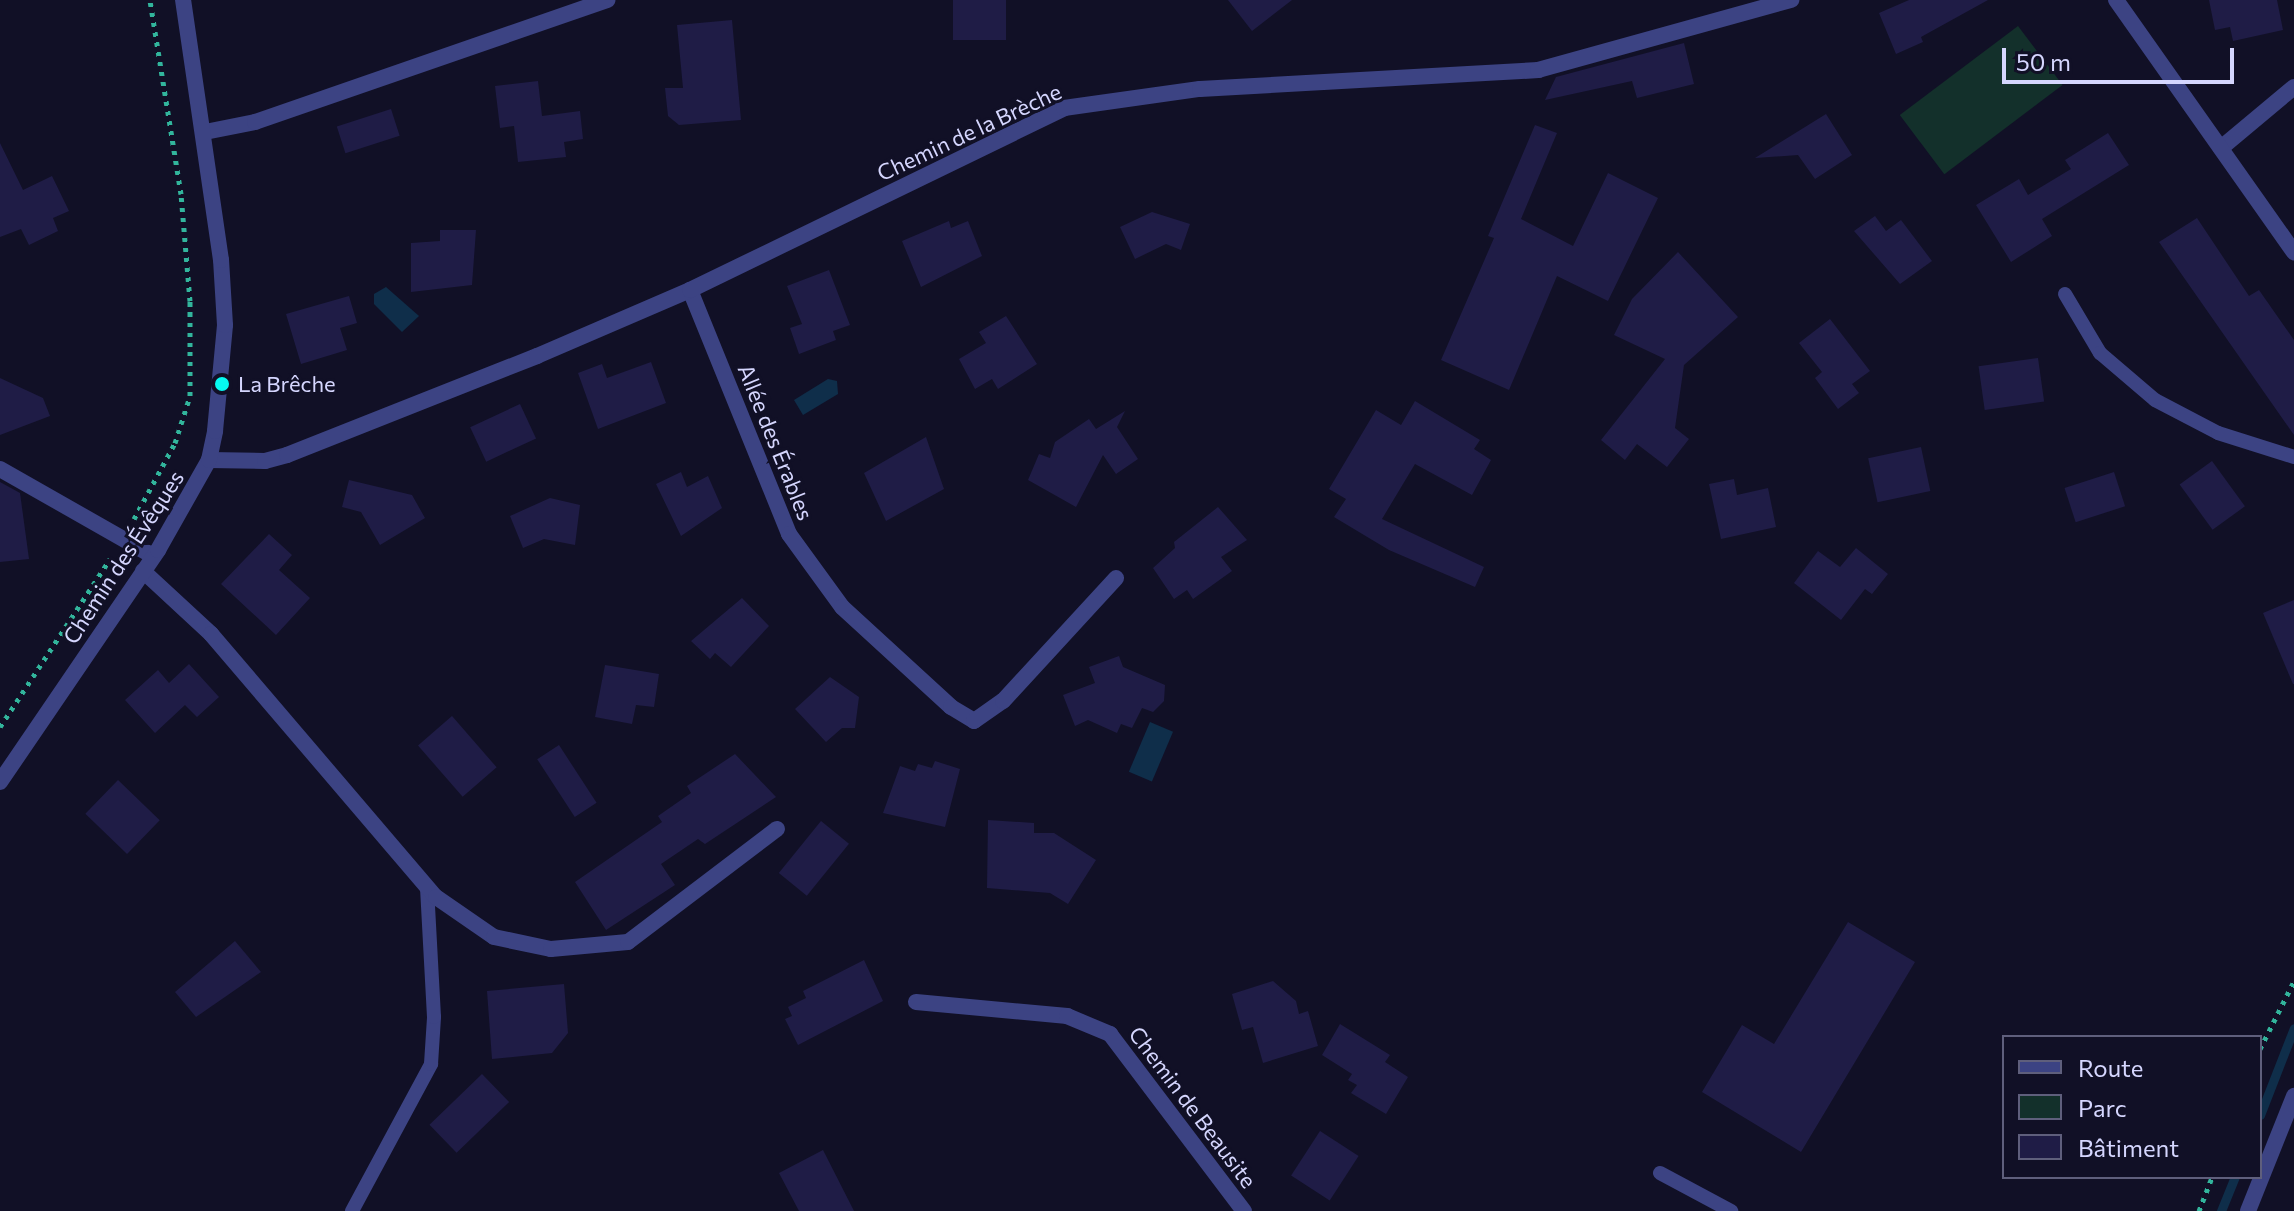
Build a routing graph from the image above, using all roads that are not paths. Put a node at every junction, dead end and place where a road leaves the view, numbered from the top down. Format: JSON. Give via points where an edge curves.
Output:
{"nodes":[{"id":1,"x":183,"y":0,"type":"edge"},
{"id":2,"x":608,"y":0,"type":"edge"},
{"id":3,"x":1791,"y":0,"type":"edge"},
{"id":4,"x":2116,"y":0,"type":"edge"},
{"id":5,"x":2294,"y":87,"type":"edge"},
{"id":6,"x":205,"y":132,"type":"junction"},
{"id":7,"x":2221,"y":148,"type":"junction"},
{"id":8,"x":2294,"y":252,"type":"edge"},
{"id":9,"x":690,"y":290,"type":"junction"},
{"id":10,"x":2065,"y":294,"type":"dead end"},
{"id":11,"x":2294,"y":457,"type":"edge"},
{"id":12,"x":209,"y":460,"type":"junction"},
{"id":13,"x":0,"y":469,"type":"edge"},
{"id":14,"x":153,"y":556,"type":"junction"},
{"id":15,"x":143,"y":571,"type":"junction"},
{"id":16,"x":1116,"y":578,"type":"dead end"},
{"id":17,"x":5,"y":765,"type":"edge"},
{"id":18,"x":0,"y":782,"type":"edge"},
{"id":19,"x":777,"y":829,"type":"dead end"},
{"id":20,"x":427,"y":887,"type":"junction"},
{"id":21,"x":916,"y":1002,"type":"dead end"},
{"id":22,"x":2294,"y":1096,"type":"edge"},
{"id":23,"x":1660,"y":1173,"type":"dead end"},
{"id":24,"x":2262,"y":1176,"type":"edge"},
{"id":25,"x":2261,"y":1179,"type":"edge"},
{"id":26,"x":352,"y":1211,"type":"edge"},
{"id":27,"x":1244,"y":1211,"type":"edge"},
{"id":28,"x":1731,"y":1211,"type":"edge"},
{"id":29,"x":2248,"y":1211,"type":"edge"}],
"edges":[{"from":1,"to":6,"type":"street","name":"Chemin des Évêques"},
{"from":2,"to":6,"type":"street","via":[[255,122]]},
{"from":3,"to":9,"type":"street","name":"Chemin de la Brèche","via":[[1538,70],[1200,89],[1064,108]]},
{"from":4,"to":7,"type":"street"},
{"from":5,"to":7,"type":"street"},
{"from":6,"to":12,"type":"street","name":"Chemin des Évêques","via":[[225,325]]},
{"from":7,"to":8,"type":"street"},
{"from":9,"to":12,"type":"street","name":"Chemin de la Brèche","via":[[287,455],[265,461]]},
{"from":9,"to":16,"type":"street","name":"Allée des Érables","via":[[789,534],[842,607],[951,707],[974,721],[1003,701]]},
{"from":10,"to":11,"type":"lane","via":[[2100,353],[2155,400],[2218,433]]},
{"from":12,"to":14,"type":"street","name":"Chemin des Évêques"},
{"from":13,"to":14,"type":"street"},
{"from":14,"to":15,"type":"street","name":"Chemin des Évêques"},
{"from":15,"to":17,"type":"street","name":"Chemin des Évêques"},
{"from":15,"to":20,"type":"street","via":[[211,634]]},
{"from":17,"to":18,"type":"street","name":"Chemin des Évêques"},
{"from":19,"to":20,"type":"street","via":[[628,942],[551,949],[494,937]]},
{"from":20,"to":26,"type":"lane","via":[[431,1064]]},
{"from":21,"to":27,"type":"street","name":"Chemin de Beausite","via":[[1067,1016],[1110,1034]]},
{"from":22,"to":24,"type":"street"},
{"from":23,"to":28,"type":"lane"},
{"from":25,"to":29,"type":"street"}]}
